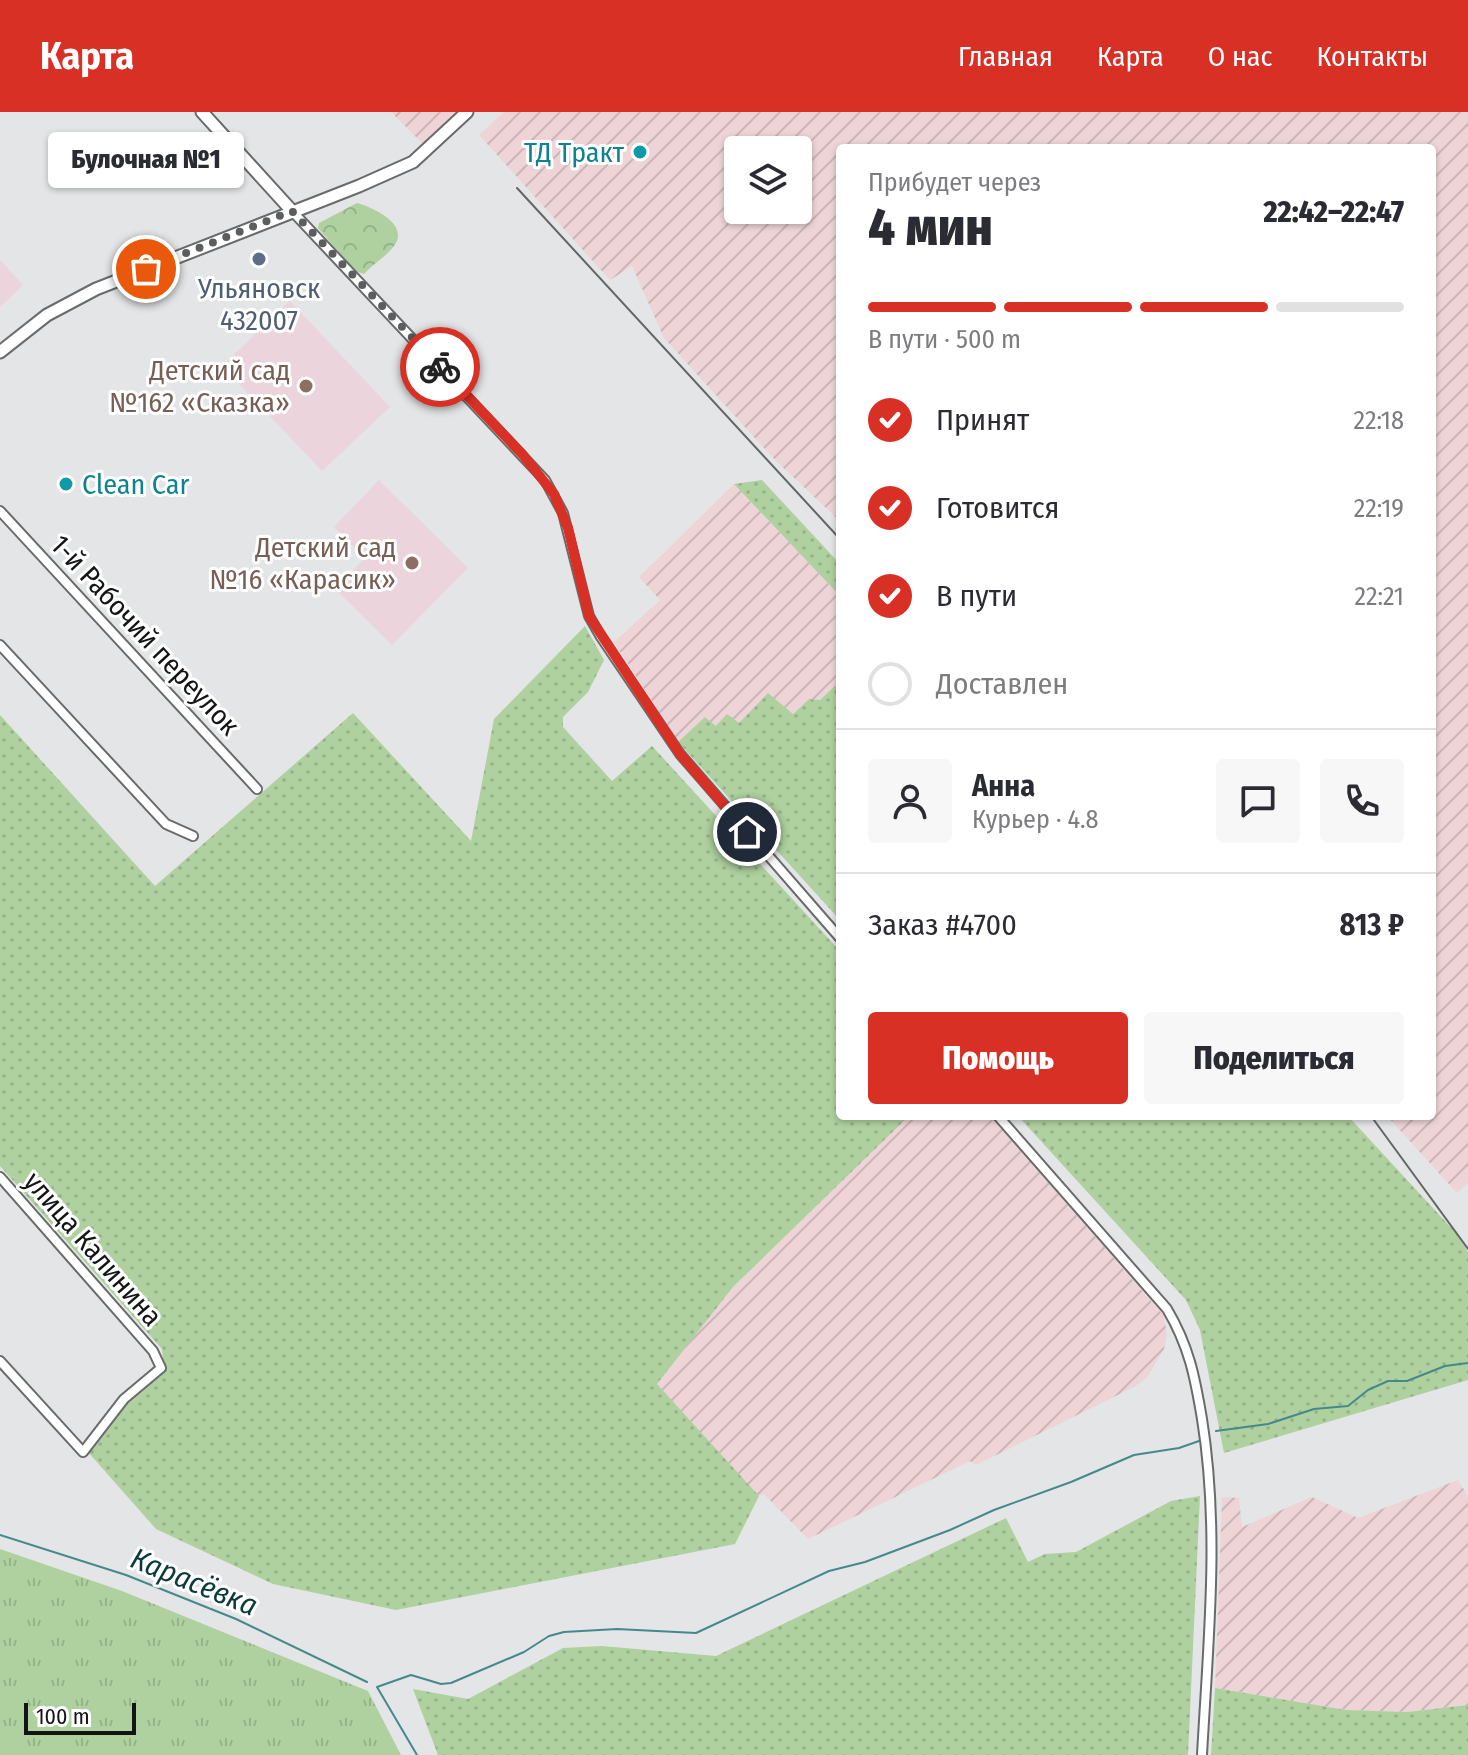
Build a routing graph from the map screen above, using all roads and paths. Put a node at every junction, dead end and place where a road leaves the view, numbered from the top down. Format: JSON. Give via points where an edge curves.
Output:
{"nodes":[{"id":1,"x":202,"y":112,"type":"edge"},
{"id":2,"x":467,"y":112,"type":"edge"},
{"id":3,"x":292,"y":211,"type":"junction"},
{"id":4,"x":0,"y":352,"type":"edge"},
{"id":5,"x":0,"y":511,"type":"edge"},
{"id":6,"x":0,"y":645,"type":"edge"},
{"id":7,"x":257,"y":789,"type":"dead end"},
{"id":8,"x":193,"y":836,"type":"dead end"},
{"id":9,"x":836,"y":933,"type":"edge"},
{"id":10,"x":1002,"y":1120,"type":"edge"},
{"id":11,"x":0,"y":1177,"type":"edge"},
{"id":12,"x":0,"y":1361,"type":"edge"},
{"id":13,"x":1202,"y":1755,"type":"edge"}],
"edges":[{"from":1,"to":3,"type":"main road"},
{"from":2,"to":3,"type":"main road","via":[[413,162]]},
{"from":3,"to":4,"type":"main road","via":[[73,300]]},
{"from":3,"to":9,"type":"street","via":[[545,480],[563,513],[589,616],[601,637],[680,754]]},
{"from":5,"to":7,"type":"street","name":"1-й Рабочий переулок"},
{"from":6,"to":8,"type":"street","via":[[166,824]]},
{"from":10,"to":13,"type":"street","via":[[1167,1309],[1192,1364],[1212,1503]]},
{"from":11,"to":12,"type":"street","name":"улица Калинина","via":[[153,1351],[161,1368],[124,1399],[83,1452]]}]}
